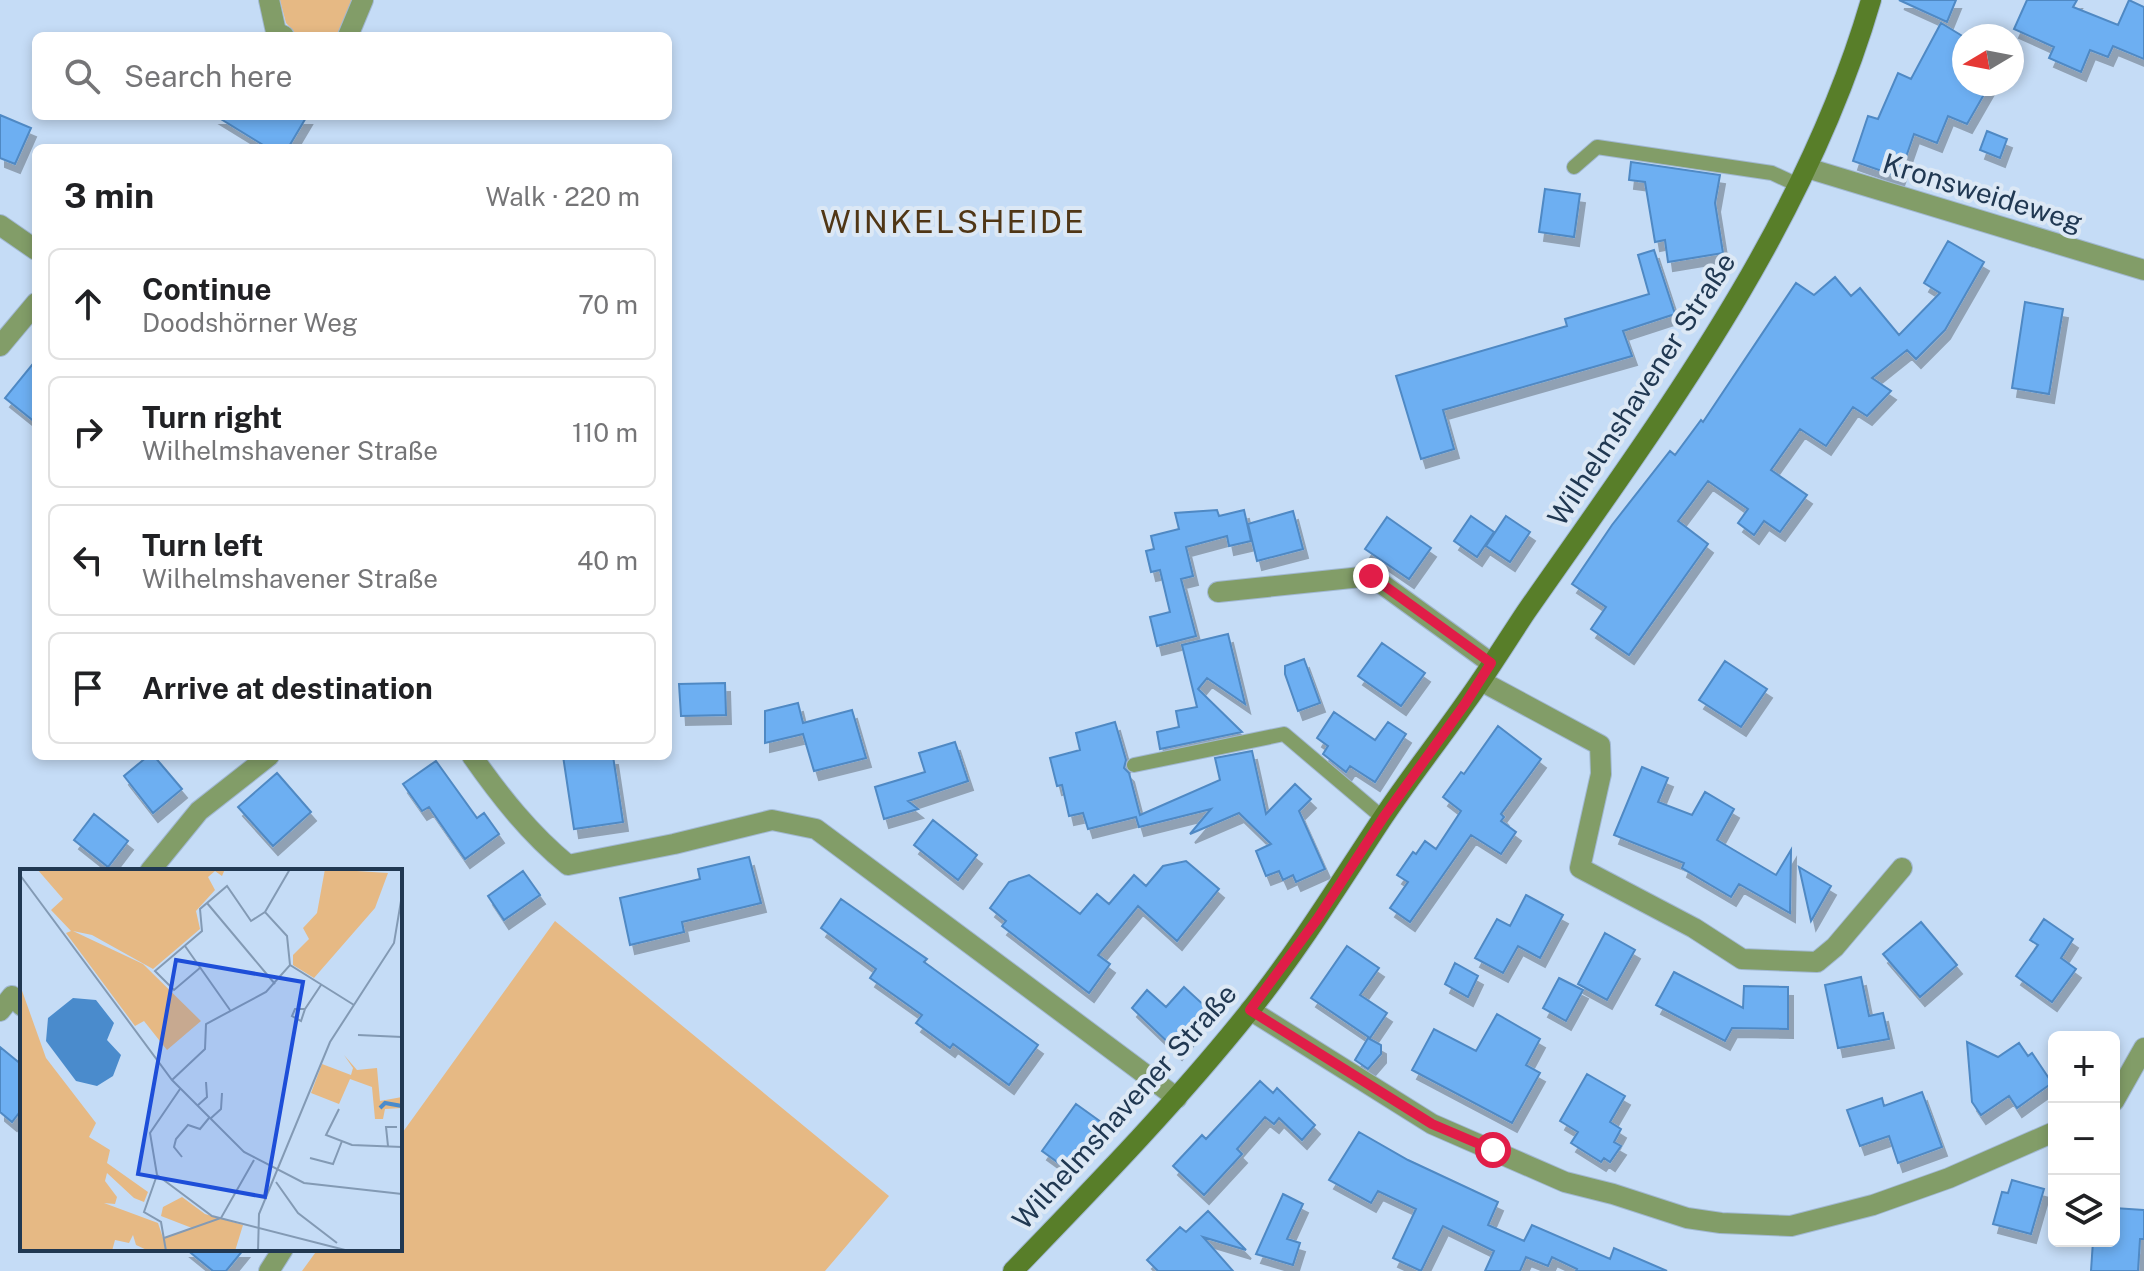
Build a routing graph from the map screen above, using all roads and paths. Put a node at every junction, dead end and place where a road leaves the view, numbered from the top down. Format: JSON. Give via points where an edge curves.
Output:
{"nodes":[{"id":1,"x":269,"y":0,"type":"edge"},
{"id":2,"x":363,"y":0,"type":"edge"},
{"id":3,"x":1871,"y":0,"type":"edge"},
{"id":4,"x":276,"y":32,"type":"edge"},
{"id":5,"x":350,"y":32,"type":"edge"},
{"id":6,"x":1574,"y":167,"type":"dead end"},
{"id":7,"x":1802,"y":176,"type":"junction"},
{"id":8,"x":0,"y":225,"type":"edge"},
{"id":9,"x":32,"y":247,"type":"edge"},
{"id":10,"x":2144,"y":270,"type":"edge"},
{"id":11,"x":32,"y":308,"type":"edge"},
{"id":12,"x":0,"y":346,"type":"edge"},
{"id":13,"x":1218,"y":592,"type":"dead end"},
{"id":14,"x":1486,"y":672,"type":"junction"},
{"id":15,"x":264,"y":760,"type":"edge"},
{"id":16,"x":475,"y":760,"type":"edge"},
{"id":17,"x":1134,"y":765,"type":"dead end"},
{"id":18,"x":1383,"y":818,"type":"junction"},
{"id":19,"x":1902,"y":868,"type":"dead end"},
{"id":20,"x":152,"y":869,"type":"edge"},
{"id":21,"x":20,"y":1004,"type":"edge"},
{"id":22,"x":1250,"y":1010,"type":"junction"},
{"id":23,"x":0,"y":1011,"type":"edge"},
{"id":24,"x":2144,"y":1048,"type":"edge"},
{"id":25,"x":2128,"y":1092,"type":"edge"},
{"id":26,"x":1177,"y":1098,"type":"junction"},
{"id":27,"x":2048,"y":1135,"type":"edge"},
{"id":28,"x":282,"y":1251,"type":"edge"},
{"id":29,"x":269,"y":1271,"type":"edge"},
{"id":30,"x":1013,"y":1271,"type":"edge"}],
"edges":[{"from":1,"to":4,"type":"street"},
{"from":2,"to":5,"type":"street"},
{"from":3,"to":7,"type":"street","name":"Wilhelmshavener Straße"},
{"from":6,"to":7,"type":"lane","via":[[1597,147]]},
{"from":7,"to":10,"type":"street","name":"Kronsweideweg"},
{"from":7,"to":14,"type":"street","name":"Wilhelmshavener Straße","via":[[1685,384]]},
{"from":8,"to":9,"type":"street"},
{"from":11,"to":12,"type":"street"},
{"from":13,"to":14,"type":"street","via":[[1371,576]]},
{"from":14,"to":18,"type":"street","name":"Wilhelmshavener Straße"},
{"from":14,"to":19,"type":"street","via":[[1600,745],[1601,774],[1580,868],[1742,959],[1817,962]]},
{"from":15,"to":20,"type":"street","via":[[199,811]]},
{"from":16,"to":26,"type":"street","via":[[504,802],[568,865],[772,820],[816,829]]},
{"from":17,"to":18,"type":"lane","via":[[1284,734]]},
{"from":18,"to":22,"type":"street","name":"Wilhelmshavener Straße"},
{"from":21,"to":23,"type":"street","via":[[12,996]]},
{"from":22,"to":26,"type":"street","name":"Wilhelmshavener Straße"},
{"from":22,"to":27,"type":"street","via":[[1432,1124],[1565,1182],[1687,1218],[1791,1226],[1949,1178]]},
{"from":24,"to":25,"type":"street"},
{"from":26,"to":30,"type":"street","name":"Wilhelmshavener Straße"},
{"from":28,"to":29,"type":"street"}]}
